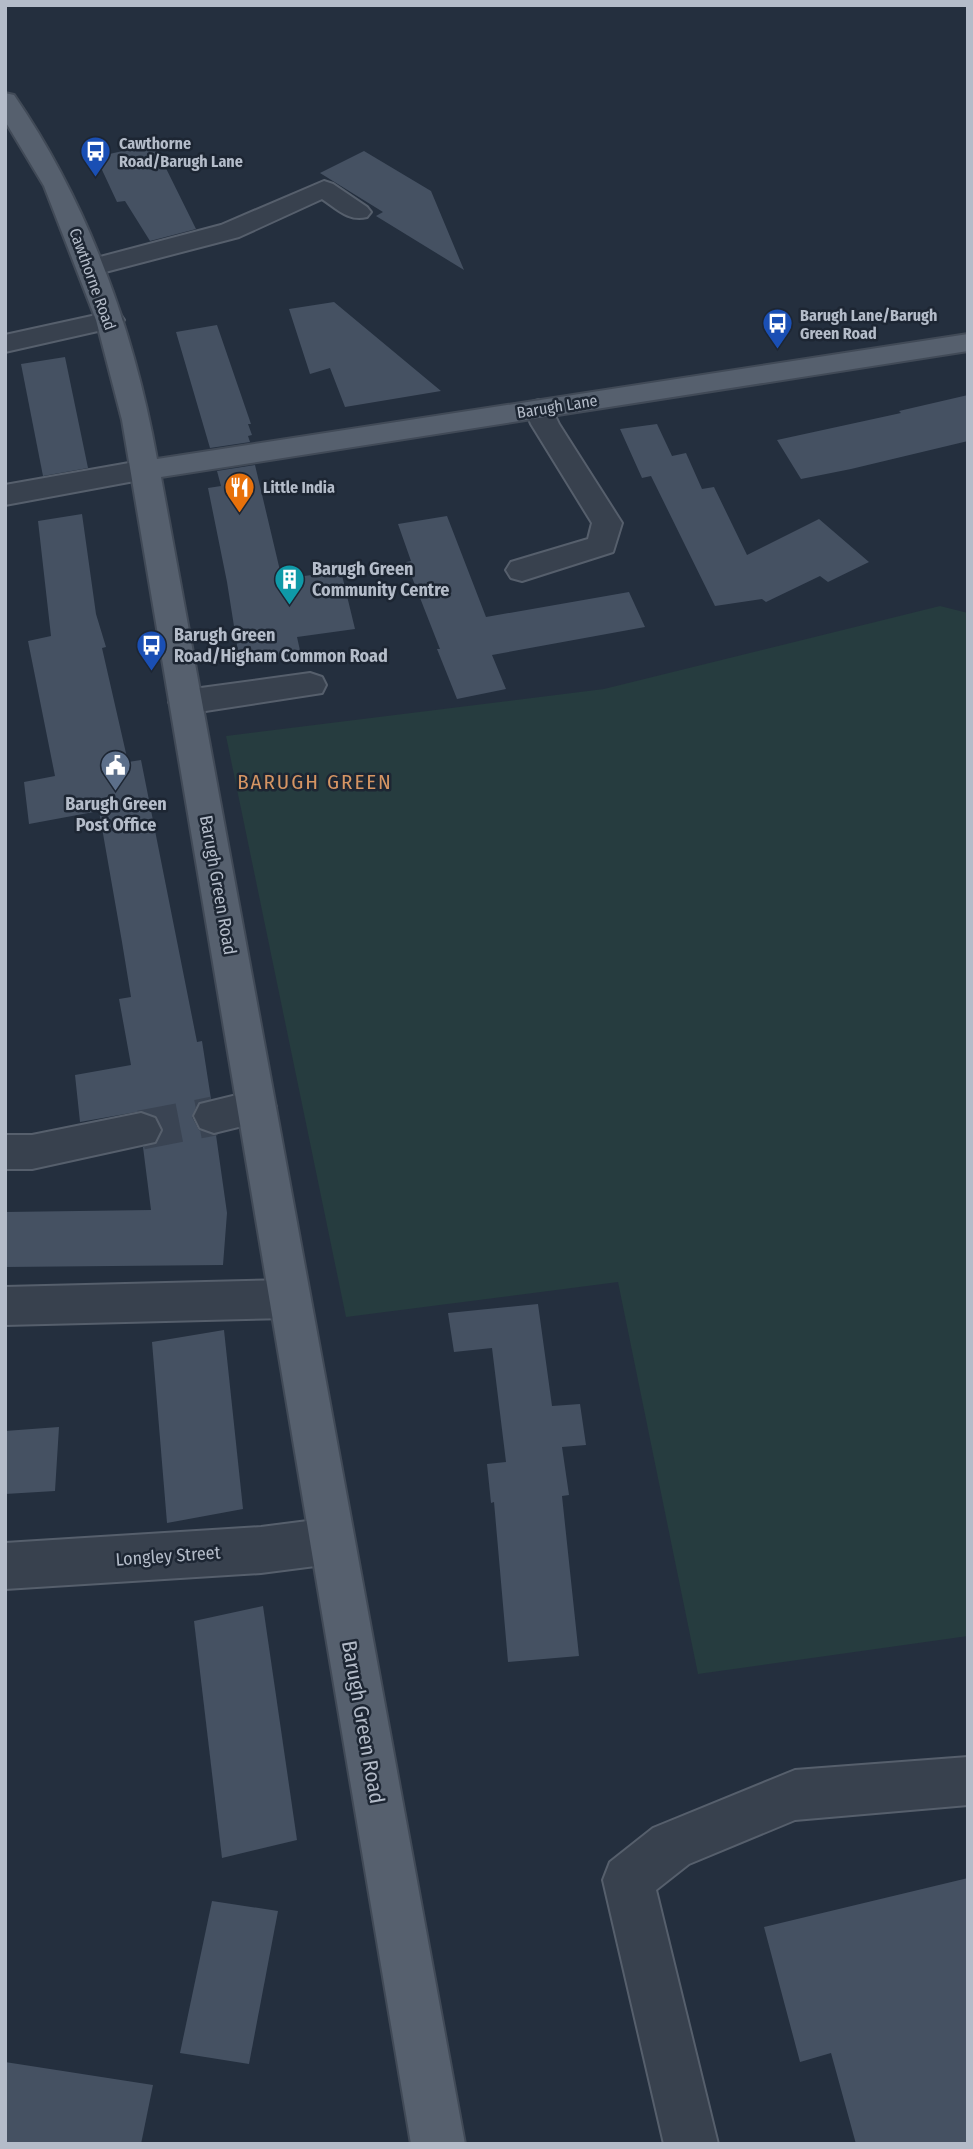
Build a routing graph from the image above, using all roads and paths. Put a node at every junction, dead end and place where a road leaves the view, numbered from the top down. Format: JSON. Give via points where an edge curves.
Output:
{"nodes":[{"id":1,"x":5,"y":100,"type":"edge"},
{"id":2,"x":358,"y":212,"type":"dead end"},
{"id":3,"x":90,"y":268,"type":"junction"},
{"id":4,"x":110,"y":320,"type":"junction"},
{"id":5,"x":968,"y":342,"type":"edge"},
{"id":6,"x":5,"y":344,"type":"edge"},
{"id":7,"x":539,"y":409,"type":"junction"},
{"id":8,"x":146,"y":470,"type":"junction"},
{"id":9,"x":5,"y":495,"type":"edge"},
{"id":10,"x":522,"y":570,"type":"dead end"},
{"id":11,"x":310,"y":685,"type":"dead end"},
{"id":12,"x":186,"y":702,"type":"junction"},
{"id":13,"x":257,"y":1107,"type":"junction"},
{"id":14,"x":214,"y":1116,"type":"tunnel mouth"},
{"id":15,"x":141,"y":1130,"type":"tunnel mouth"},
{"id":16,"x":5,"y":1152,"type":"edge"},
{"id":17,"x":289,"y":1299,"type":"junction"},
{"id":18,"x":5,"y":1306,"type":"edge"},
{"id":19,"x":331,"y":1541,"type":"junction"},
{"id":20,"x":5,"y":1566,"type":"edge"},
{"id":21,"x":968,"y":1781,"type":"edge"},
{"id":22,"x":438,"y":2144,"type":"edge"},
{"id":23,"x":691,"y":2144,"type":"edge"}],
"edges":[{"from":1,"to":3,"type":"main road","name":"Cawthorne Road","via":[[57,186]]},
{"from":2,"to":3,"type":"street","via":[[324,189],[230,232]]},
{"from":3,"to":4,"type":"main road","name":"Cawthorne Road"},
{"from":4,"to":6,"type":"street"},
{"from":4,"to":8,"type":"main road","name":"Cawthorne Road"},
{"from":5,"to":7,"type":"main road","name":"Barugh Lane"},
{"from":7,"to":8,"type":"main road","name":"Barugh Lane"},
{"from":7,"to":10,"type":"street","via":[[607,523],[602,545]]},
{"from":8,"to":9,"type":"street"},
{"from":8,"to":12,"type":"main road","name":"Barugh Green Road"},
{"from":11,"to":12,"type":"street"},
{"from":12,"to":13,"type":"main road","name":"Barugh Green Road"},
{"from":13,"to":14,"type":"street"},
{"from":13,"to":17,"type":"main road","name":"Barugh Green Road"},
{"from":15,"to":16,"type":"street","via":[[32,1152]]},
{"from":17,"to":18,"type":"street"},
{"from":17,"to":19,"type":"main road","name":"Barugh Green Road"},
{"from":19,"to":20,"type":"street","name":"Longley Street","via":[[261,1550]]},
{"from":19,"to":22,"type":"main road","name":"Barugh Green Road"},
{"from":21,"to":23,"type":"street","via":[[795,1795],[671,1846],[628,1880]]}]}
